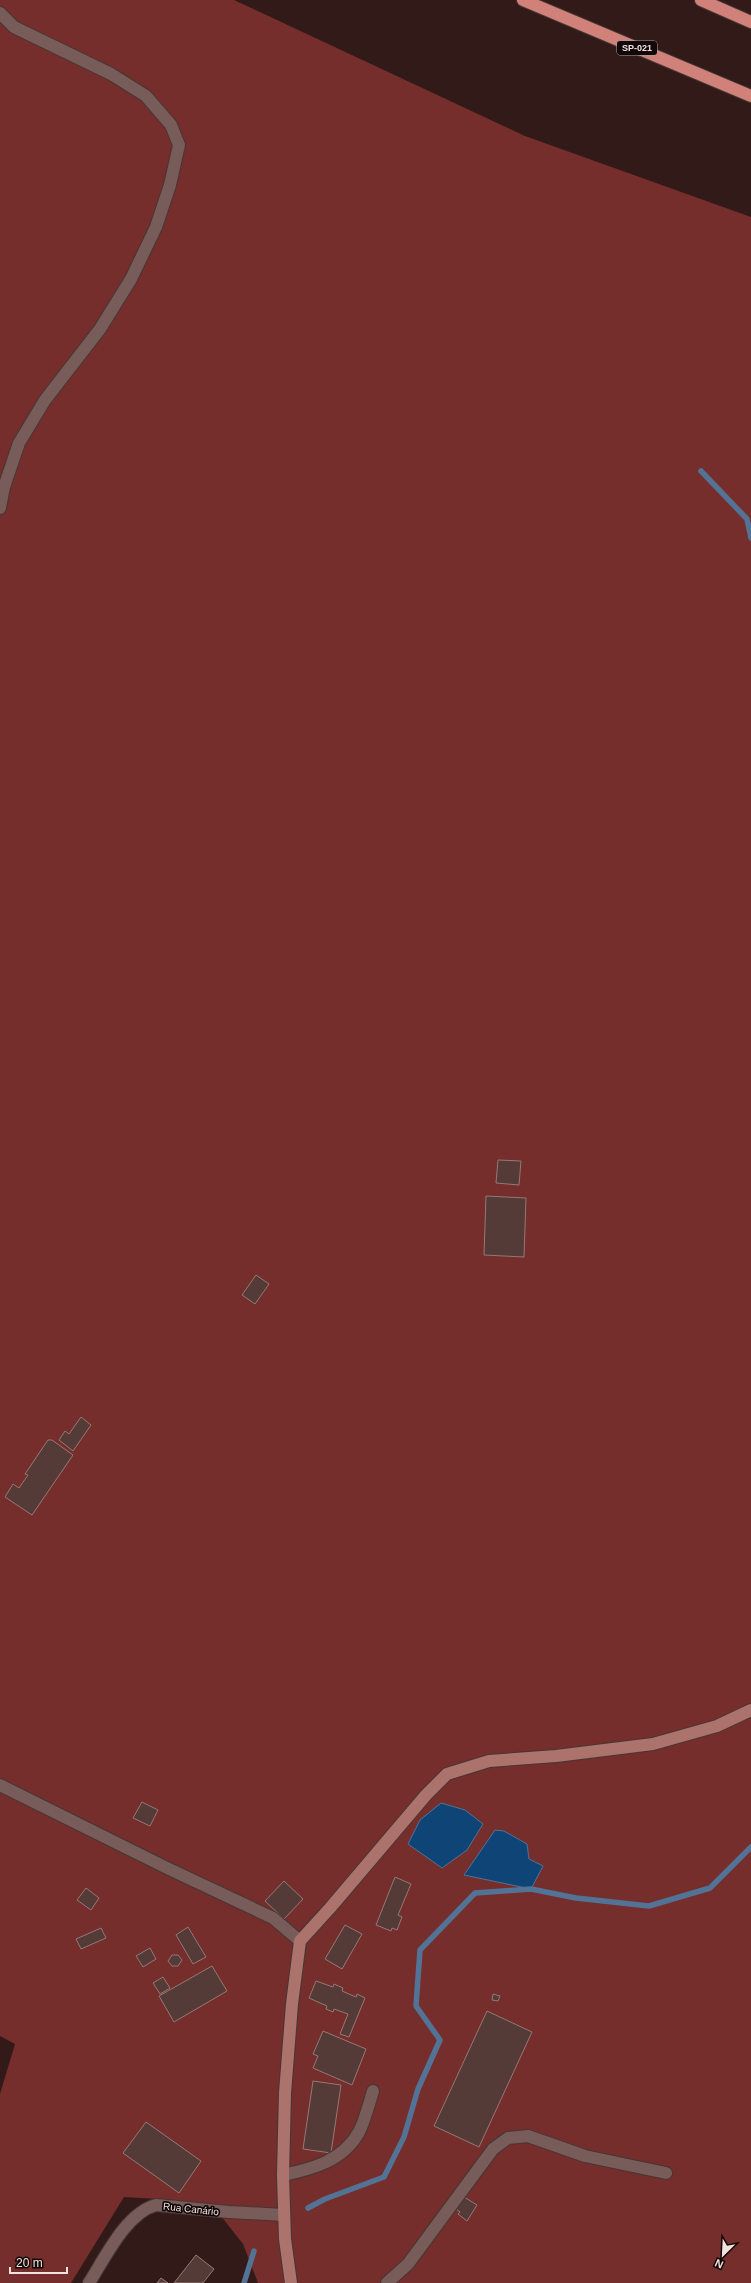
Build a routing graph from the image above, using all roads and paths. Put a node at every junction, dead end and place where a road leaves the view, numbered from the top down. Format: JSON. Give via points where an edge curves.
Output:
{"nodes":[{"id":1,"x":523,"y":0,"type":"edge"},
{"id":2,"x":701,"y":0,"type":"edge"},
{"id":3,"x":0,"y":12,"type":"edge"},
{"id":4,"x":751,"y":22,"type":"edge"},
{"id":5,"x":751,"y":96,"type":"edge"},
{"id":6,"x":0,"y":508,"type":"edge"},
{"id":7,"x":751,"y":1710,"type":"edge"},
{"id":8,"x":0,"y":1785,"type":"edge"},
{"id":9,"x":300,"y":1941,"type":"junction"},
{"id":10,"x":373,"y":2091,"type":"dead end"},
{"id":11,"x":666,"y":2173,"type":"dead end"},
{"id":12,"x":283,"y":2175,"type":"junction"},
{"id":13,"x":284,"y":2215,"type":"junction"},
{"id":14,"x":89,"y":2283,"type":"edge"},
{"id":15,"x":291,"y":2283,"type":"edge"},
{"id":16,"x":388,"y":2283,"type":"edge"}],
"edges":[{"from":1,"to":5,"type":"highway","number":"SP-021"},
{"from":2,"to":4,"type":"highway"},
{"from":3,"to":6,"type":"street","via":[[14,27],[111,74],[146,96],[172,125],[179,145],[170,185],[156,227],[131,279],[100,329],[45,400],[19,443],[4,487]]},
{"from":7,"to":9,"type":"main road","via":[[718,1726],[653,1744],[489,1761],[447,1774]]},
{"from":8,"to":9,"type":"street","via":[[273,1918]]},
{"from":9,"to":12,"type":"main road","via":[[292,2004]]},
{"from":10,"to":12,"type":"street","via":[[359,2132],[344,2151],[320,2166]]},
{"from":11,"to":16,"type":"street","via":[[585,2156],[528,2136],[508,2138],[493,2149],[408,2264]]},
{"from":12,"to":13,"type":"main road"},
{"from":13,"to":14,"type":"street","name":"Rua Canário","via":[[156,2205],[147,2208],[129,2223]]},
{"from":13,"to":15,"type":"main road"}]}
